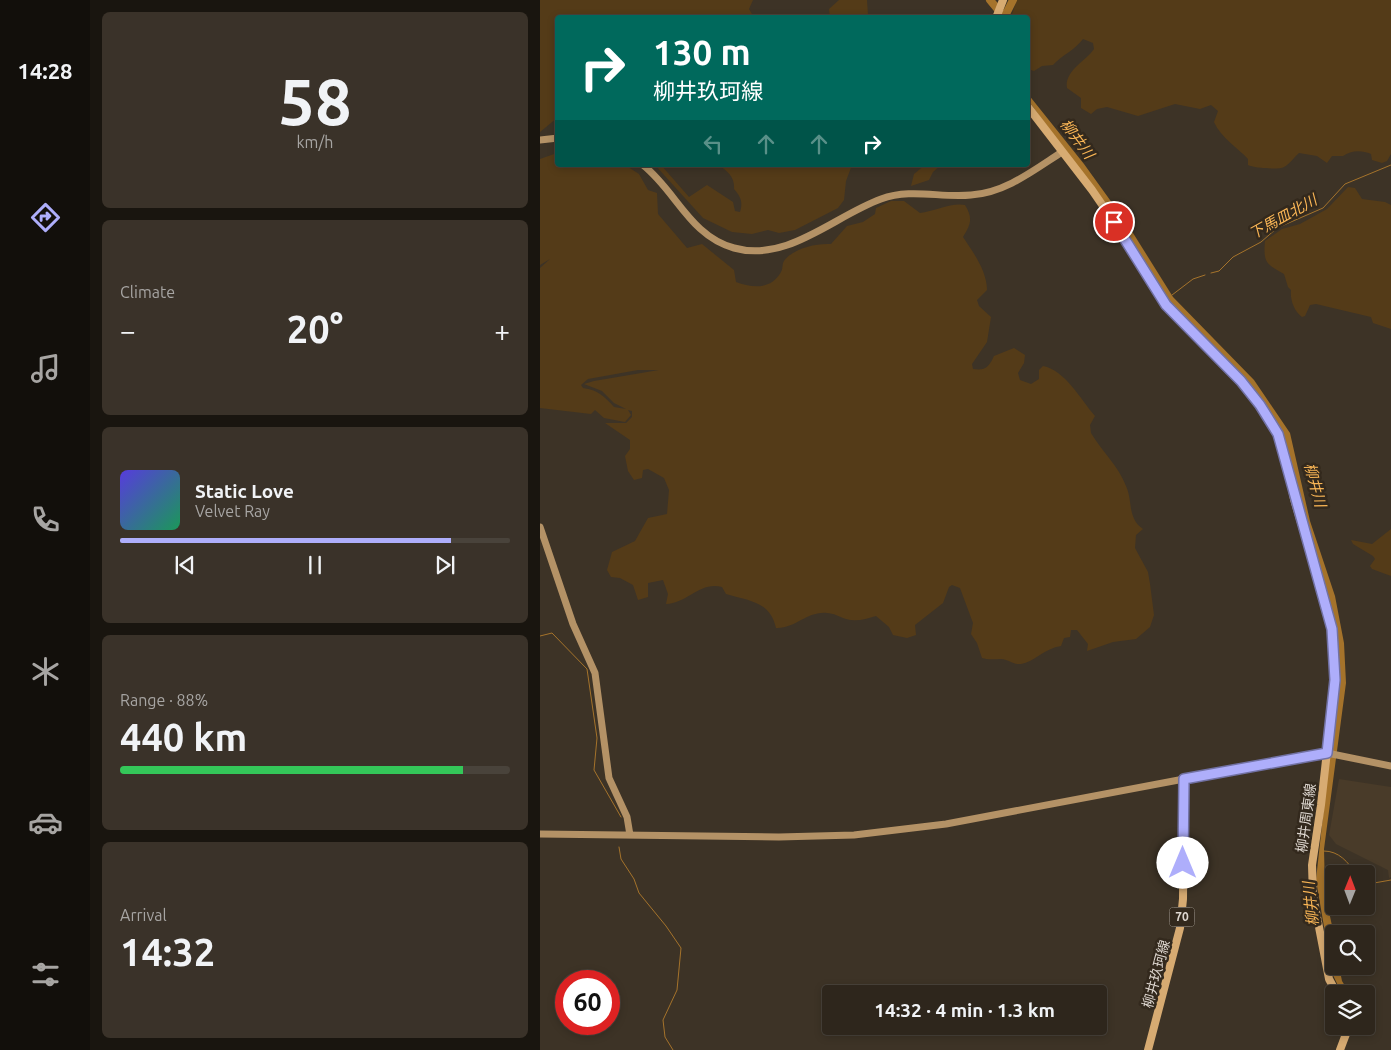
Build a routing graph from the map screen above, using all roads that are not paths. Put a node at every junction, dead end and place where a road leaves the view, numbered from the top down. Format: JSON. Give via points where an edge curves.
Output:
{"nodes":[{"id":1,"x":1030,"y":110,"type":"edge"},
{"id":2,"x":555,"y":138,"type":"edge"},
{"id":3,"x":540,"y":140,"type":"edge"},
{"id":4,"x":1062,"y":152,"type":"junction"},
{"id":5,"x":645,"y":167,"type":"edge"},
{"id":6,"x":540,"y":527,"type":"edge"},
{"id":7,"x":1329,"y":753,"type":"junction"},
{"id":8,"x":1391,"y":766,"type":"edge"},
{"id":9,"x":1184,"y":779,"type":"junction"},
{"id":10,"x":540,"y":834,"type":"edge"},
{"id":11,"x":630,"y":835,"type":"junction"},
{"id":12,"x":1332,"y":985,"type":"edge"},
{"id":13,"x":1346,"y":1035,"type":"edge"},
{"id":14,"x":1148,"y":1050,"type":"edge"},
{"id":15,"x":1340,"y":1050,"type":"edge"}],
"edges":[{"from":1,"to":4,"type":"main road","name":"柳井周東線"},
{"from":2,"to":3,"type":"street"},
{"from":4,"to":5,"type":"street","via":[[997,190],[969,195],[918,192],[892,195],[788,244],[762,251],[733,248],[705,234]]},
{"from":4,"to":7,"type":"main road","name":"柳井周東線","via":[[1125,238],[1166,305],[1241,381],[1278,434],[1332,629],[1335,680]]},
{"from":6,"to":11,"type":"street","via":[[571,618],[595,673],[608,773],[612,789],[627,817]]},
{"from":7,"to":8,"type":"street"},
{"from":7,"to":9,"type":"main road"},
{"from":7,"to":12,"type":"main road","name":"柳井周東線","via":[[1312,881]]},
{"from":9,"to":11,"type":"street","via":[[946,824],[854,835]]},
{"from":9,"to":14,"type":"main road","name":"柳井玖珂線","number":"70","via":[[1180,928]]},
{"from":10,"to":11,"type":"street"},
{"from":13,"to":15,"type":"main road"}]}
